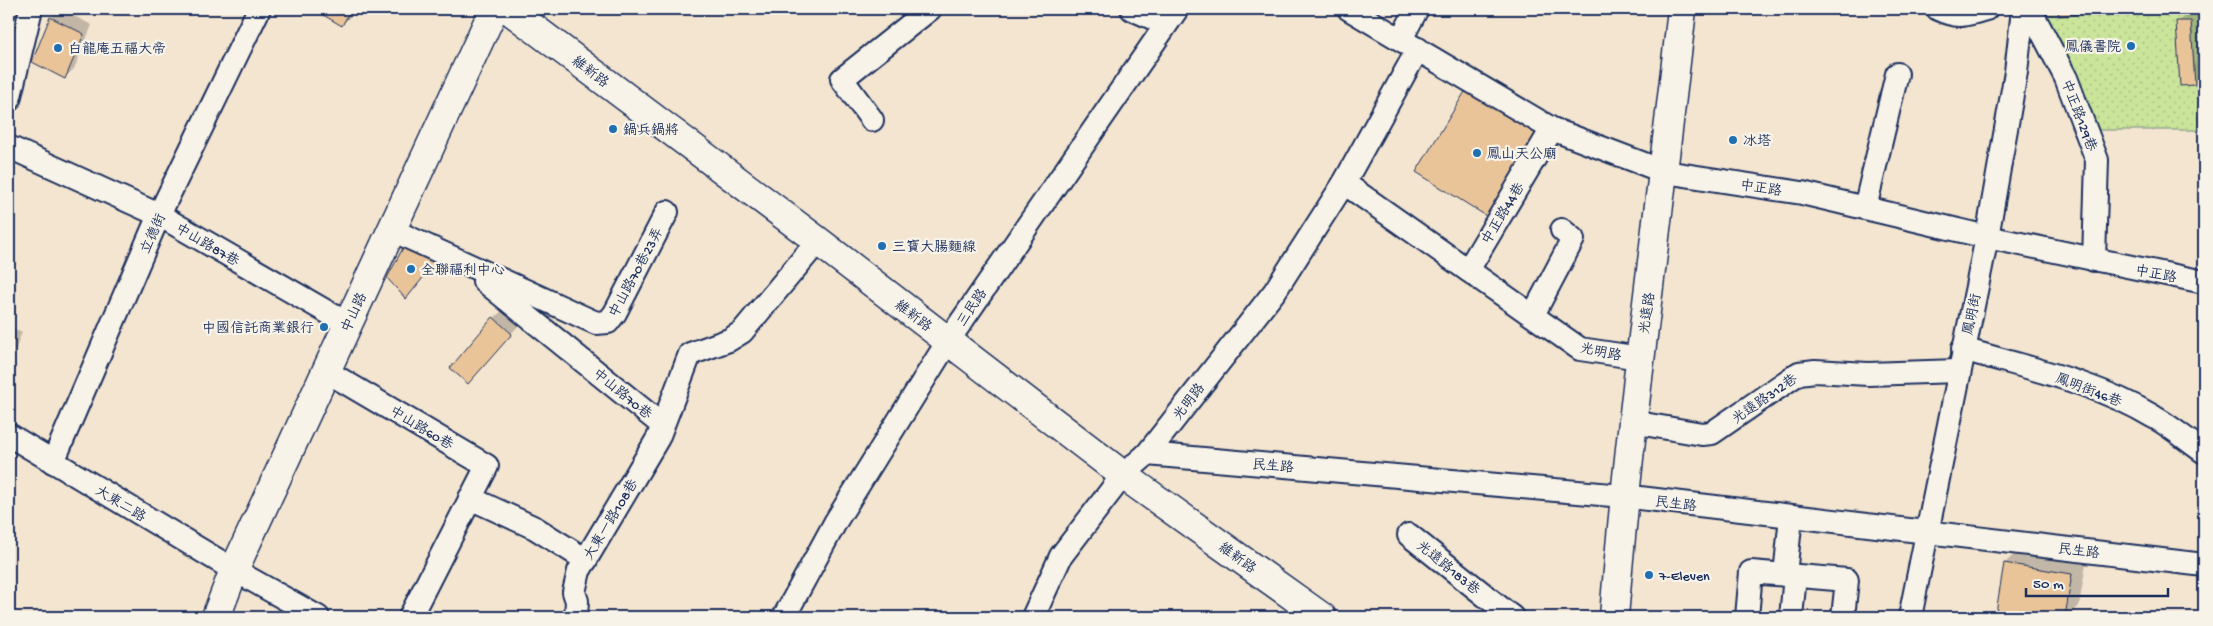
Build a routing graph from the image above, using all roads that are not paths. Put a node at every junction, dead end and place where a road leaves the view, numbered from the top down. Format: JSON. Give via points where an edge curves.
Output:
{"nodes":[{"id":1,"x":31,"y":9,"type":"edge"},
{"id":2,"x":259,"y":9,"type":"edge"},
{"id":3,"x":494,"y":9,"type":"edge"},
{"id":4,"x":508,"y":9,"type":"edge"},
{"id":5,"x":930,"y":9,"type":"edge"},
{"id":6,"x":1132,"y":9,"type":"edge"},
{"id":7,"x":1349,"y":9,"type":"edge"},
{"id":8,"x":1417,"y":9,"type":"edge"},
{"id":9,"x":1682,"y":9,"type":"edge"},
{"id":10,"x":1938,"y":9,"type":"edge"},
{"id":11,"x":1986,"y":9,"type":"edge"},
{"id":12,"x":2023,"y":9,"type":"edge"},
{"id":13,"x":2030,"y":9,"type":"edge"},
{"id":14,"x":1172,"y":17,"type":"edge"},
{"id":15,"x":1410,"y":44,"type":"junction"},
{"id":16,"x":1897,"y":74,"type":"dead end"},
{"id":17,"x":9,"y":100,"type":"edge"},
{"id":18,"x":872,"y":120,"type":"dead end"},
{"id":19,"x":1552,"y":130,"type":"junction"},
{"id":20,"x":9,"y":147,"type":"edge"},
{"id":21,"x":1665,"y":172,"type":"junction"},
{"id":22,"x":1344,"y":183,"type":"junction"},
{"id":23,"x":1864,"y":208,"type":"junction"},
{"id":24,"x":667,"y":212,"type":"dead end"},
{"id":25,"x":159,"y":216,"type":"junction"},
{"id":26,"x":392,"y":230,"type":"junction"},
{"id":27,"x":1562,"y":230,"type":"dead end"},
{"id":28,"x":1987,"y":237,"type":"junction"},
{"id":29,"x":818,"y":241,"type":"junction"},
{"id":30,"x":457,"y":260,"type":"junction"},
{"id":31,"x":2094,"y":260,"type":"junction"},
{"id":32,"x":1468,"y":270,"type":"junction"},
{"id":33,"x":2204,"y":282,"type":"edge"},
{"id":34,"x":1532,"y":316,"type":"junction"},
{"id":35,"x":596,"y":323,"type":"joint"},
{"id":36,"x":348,"y":324,"type":"junction"},
{"id":37,"x":948,"y":341,"type":"junction"},
{"id":38,"x":1963,"y":349,"type":"junction"},
{"id":39,"x":1640,"y":358,"type":"junction"},
{"id":40,"x":326,"y":371,"type":"junction"},
{"id":41,"x":1958,"y":371,"type":"junction"},
{"id":42,"x":1632,"y":422,"type":"junction"},
{"id":43,"x":662,"y":425,"type":"junction"},
{"id":44,"x":9,"y":435,"type":"edge"},
{"id":45,"x":2204,"y":452,"type":"edge"},
{"id":46,"x":1147,"y":454,"type":"junction"},
{"id":47,"x":53,"y":462,"type":"junction"},
{"id":48,"x":1123,"y":475,"type":"junction"},
{"id":49,"x":1623,"y":496,"type":"junction"},
{"id":50,"x":470,"y":498,"type":"junction"},
{"id":51,"x":1791,"y":516,"type":"junction"},
{"id":52,"x":1927,"y":532,"type":"junction"},
{"id":53,"x":1409,"y":535,"type":"dead end"},
{"id":54,"x":586,"y":560,"type":"junction"},
{"id":55,"x":2204,"y":565,"type":"edge"},
{"id":56,"x":234,"y":570,"type":"junction"},
{"id":57,"x":1790,"y":575,"type":"junction"},
{"id":58,"x":1309,"y":614,"type":"edge"},
{"id":59,"x":216,"y":617,"type":"edge"},
{"id":60,"x":318,"y":617,"type":"edge"},
{"id":61,"x":410,"y":617,"type":"edge"},
{"id":62,"x":576,"y":617,"type":"edge"},
{"id":63,"x":784,"y":617,"type":"edge"},
{"id":64,"x":1033,"y":617,"type":"edge"},
{"id":65,"x":1512,"y":617,"type":"edge"},
{"id":66,"x":1614,"y":617,"type":"edge"},
{"id":67,"x":1747,"y":617,"type":"edge"},
{"id":68,"x":1791,"y":617,"type":"edge"},
{"id":69,"x":1844,"y":617,"type":"edge"},
{"id":70,"x":1910,"y":617,"type":"edge"}],
"edges":[{"from":1,"to":17,"type":"street"},
{"from":2,"to":25,"type":"street","name":"立德街"},
{"from":3,"to":26,"type":"main road","name":"中山路"},
{"from":4,"to":29,"type":"main road","name":"維新路"},
{"from":5,"to":18,"type":"street","via":[[842,79]]},
{"from":6,"to":14,"type":"street"},
{"from":7,"to":15,"type":"street","name":"中正路"},
{"from":8,"to":15,"type":"street","name":"光明路"},
{"from":9,"to":21,"type":"main road","name":"光遠路"},
{"from":10,"to":11,"type":"street","via":[[1953,16]]},
{"from":12,"to":28,"type":"street","name":"鳳明街","via":[[2016,72]]},
{"from":13,"to":31,"type":"street","name":"中正路129巷","via":[[2066,78],[2097,160]]},
{"from":14,"to":37,"type":"street","name":"三民路"},
{"from":15,"to":19,"type":"street","name":"中正路"},
{"from":15,"to":22,"type":"street","name":"光明路"},
{"from":16,"to":23,"type":"street"},
{"from":19,"to":21,"type":"street","name":"中正路"},
{"from":19,"to":32,"type":"street","name":"中正路44巷"},
{"from":20,"to":25,"type":"street","name":"中山路87巷"},
{"from":21,"to":23,"type":"street","name":"中正路","via":[[1802,193]]},
{"from":21,"to":39,"type":"main road","name":"光遠路"},
{"from":22,"to":32,"type":"street","name":"光明路"},
{"from":22,"to":46,"type":"street","name":"光明路","via":[[1274,291]]},
{"from":23,"to":28,"type":"street","name":"中正路"},
{"from":24,"to":35,"type":"street","name":"中山路70巷23弄","via":[[615,313],[608,322]]},
{"from":25,"to":36,"type":"street","name":"中山路87巷"},
{"from":25,"to":47,"type":"street","name":"立德街"},
{"from":26,"to":30,"type":"street","name":"中山路70巷"},
{"from":26,"to":36,"type":"main road","name":"中山路"},
{"from":27,"to":34,"type":"street","via":[[1574,240]]},
{"from":28,"to":31,"type":"street","name":"中正路"},
{"from":28,"to":38,"type":"street","name":"鳳明街"},
{"from":29,"to":37,"type":"main road","name":"維新路"},
{"from":29,"to":43,"type":"street","name":"中山路70巷","via":[[742,332],[690,354]]},
{"from":30,"to":35,"type":"street","name":"中山路70巷"},
{"from":30,"to":43,"type":"street","name":"中山路70巷"},
{"from":31,"to":33,"type":"street","name":"中正路"},
{"from":32,"to":34,"type":"street","name":"光明路"},
{"from":34,"to":39,"type":"street","name":"光明路","via":[[1580,349]]},
{"from":36,"to":40,"type":"main road","name":"中山路"},
{"from":37,"to":48,"type":"main road","name":"維新路"},
{"from":37,"to":63,"type":"street","name":"三民路","via":[[836,521]]},
{"from":38,"to":41,"type":"street","name":"鳳明街"},
{"from":38,"to":45,"type":"street","name":"鳳明街46巷","via":[[2068,379],[2112,397],[2154,416]]},
{"from":39,"to":42,"type":"main road","name":"光遠路"},
{"from":40,"to":50,"type":"street","name":"中山路60巷","via":[[487,466]]},
{"from":40,"to":56,"type":"main road","name":"中山路"},
{"from":41,"to":42,"type":"street","name":"光遠路312巷","via":[[1799,373],[1712,433]]},
{"from":41,"to":52,"type":"street","name":"鳳明街"},
{"from":42,"to":49,"type":"main road","name":"光遠路"},
{"from":43,"to":54,"type":"street","name":"大東一路108巷","via":[[658,438]]},
{"from":44,"to":47,"type":"street","name":"大東二路"},
{"from":46,"to":48,"type":"street","name":"光明路"},
{"from":46,"to":49,"type":"street","name":"民生路"},
{"from":47,"to":56,"type":"street","name":"大東二路"},
{"from":48,"to":58,"type":"main road","name":"維新路"},
{"from":48,"to":64,"type":"street","name":"光明路","via":[[1061,556]]},
{"from":49,"to":51,"type":"street","name":"民生路"},
{"from":49,"to":66,"type":"main road","name":"光遠路"},
{"from":50,"to":54,"type":"street","via":[[535,528]]},
{"from":50,"to":61,"type":"street","name":"中山路60巷"},
{"from":51,"to":52,"type":"street","name":"民生路"},
{"from":51,"to":57,"type":"street"},
{"from":52,"to":55,"type":"street","name":"民生路"},
{"from":52,"to":70,"type":"street","name":"鳳明街"},
{"from":53,"to":65,"type":"street","name":"光遠路183巷"},
{"from":54,"to":62,"type":"street","name":"大東一路108巷","via":[[575,584]]},
{"from":56,"to":59,"type":"main road","name":"中山路"},
{"from":56,"to":60,"type":"street","name":"大東二路"},
{"from":57,"to":67,"type":"street","via":[[1751,572]]},
{"from":57,"to":68,"type":"street"},
{"from":57,"to":69,"type":"street","via":[[1847,580]]}]}
